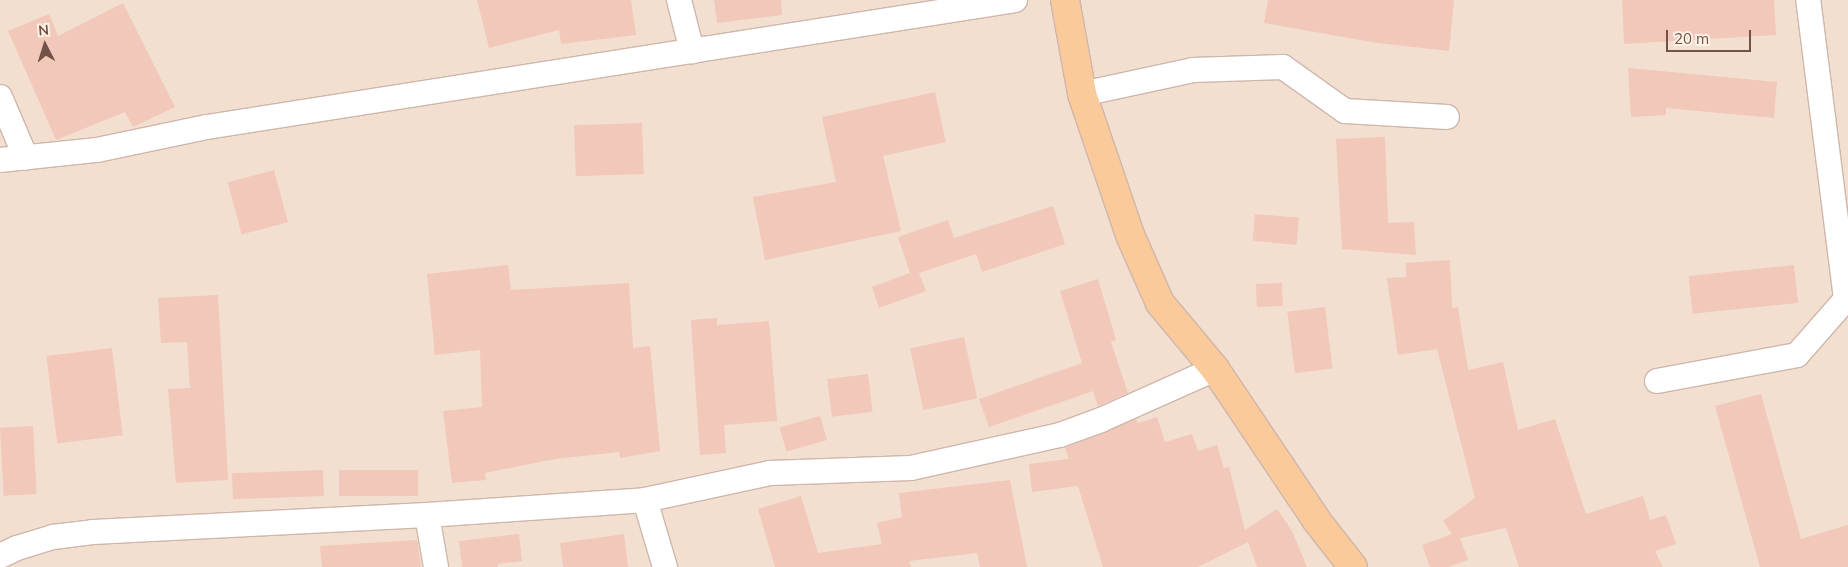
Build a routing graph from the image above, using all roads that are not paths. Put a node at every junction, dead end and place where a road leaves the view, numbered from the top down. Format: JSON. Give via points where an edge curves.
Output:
{"nodes":[{"id":1,"x":678,"y":0,"type":"edge"},
{"id":2,"x":1016,"y":0,"type":"edge"},
{"id":3,"x":1065,"y":0,"type":"edge"},
{"id":4,"x":1808,"y":0,"type":"edge"},
{"id":5,"x":692,"y":51,"type":"junction"},
{"id":6,"x":1082,"y":94,"type":"junction"},
{"id":7,"x":0,"y":97,"type":"edge"},
{"id":8,"x":1447,"y":117,"type":"dead end"},
{"id":9,"x":26,"y":158,"type":"junction"},
{"id":10,"x":0,"y":160,"type":"edge"},
{"id":11,"x":1847,"y":299,"type":"edge"},
{"id":12,"x":1215,"y":369,"type":"junction"},
{"id":13,"x":1657,"y":381,"type":"dead end"},
{"id":14,"x":645,"y":500,"type":"junction"},
{"id":15,"x":426,"y":515,"type":"junction"},
{"id":16,"x":0,"y":556,"type":"edge"},
{"id":17,"x":436,"y":567,"type":"edge"},
{"id":18,"x":665,"y":567,"type":"edge"},
{"id":19,"x":1353,"y":567,"type":"edge"}],
"edges":[{"from":1,"to":5,"type":"street"},
{"from":2,"to":5,"type":"street"},
{"from":3,"to":6,"type":"main road"},
{"from":4,"to":11,"type":"street"},
{"from":5,"to":9,"type":"street","via":[[207,127],[97,150]]},
{"from":6,"to":8,"type":"street","via":[[1193,70],[1283,67],[1345,111]]},
{"from":6,"to":12,"type":"main road","via":[[1130,235],[1160,303]]},
{"from":7,"to":9,"type":"street"},
{"from":9,"to":10,"type":"street"},
{"from":11,"to":13,"type":"street","via":[[1797,355]]},
{"from":12,"to":14,"type":"street","via":[[1102,420],[1060,435],[911,468],[770,473]]},
{"from":12,"to":19,"type":"main road","via":[[1317,521]]},
{"from":14,"to":15,"type":"street"},
{"from":14,"to":18,"type":"street"},
{"from":15,"to":16,"type":"street","via":[[93,532],[53,537]]},
{"from":15,"to":17,"type":"street"}]}
